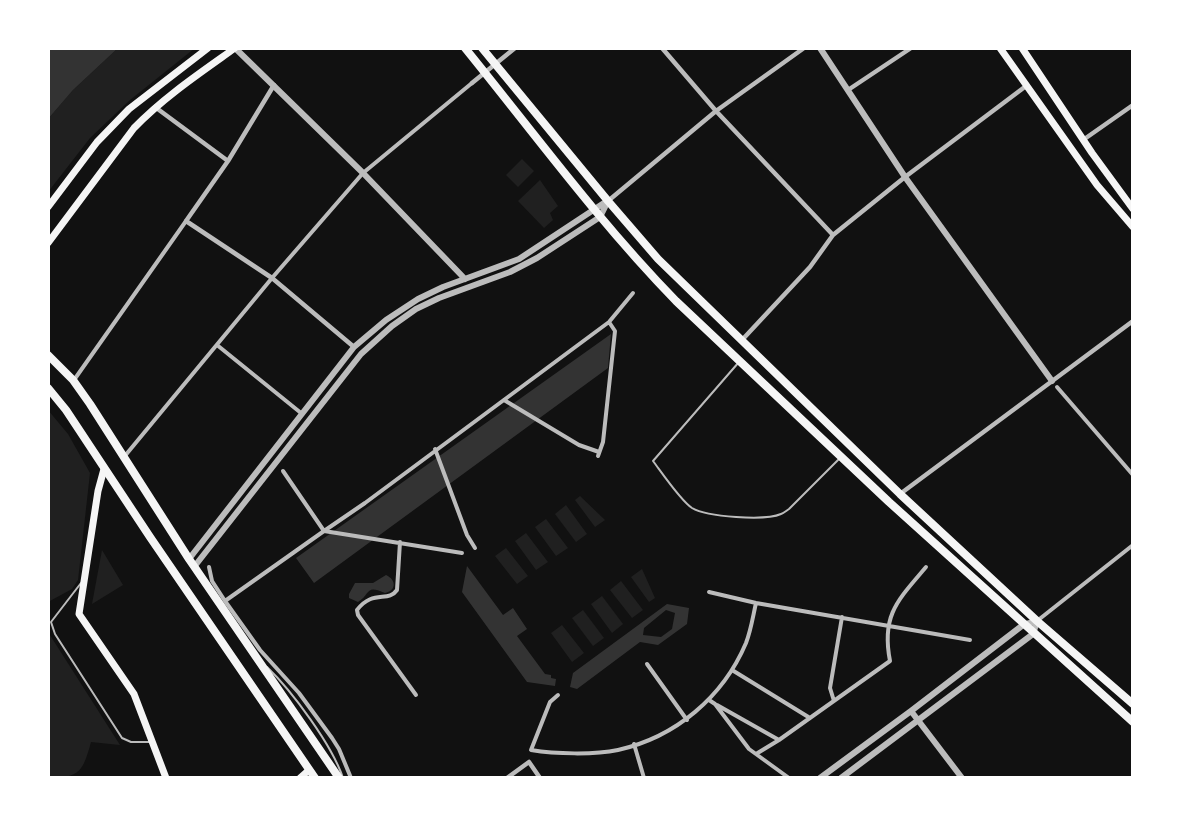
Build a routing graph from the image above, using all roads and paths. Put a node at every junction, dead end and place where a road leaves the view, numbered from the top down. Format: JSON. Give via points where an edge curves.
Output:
{"nodes":[{"id":1,"x":208,"y":48,"type":"edge"},
{"id":2,"x":235,"y":48,"type":"edge"},
{"id":3,"x":465,"y":48,"type":"edge"},
{"id":4,"x":482,"y":48,"type":"edge"},
{"id":5,"x":515,"y":48,"type":"edge"},
{"id":6,"x":804,"y":48,"type":"edge"},
{"id":7,"x":820,"y":48,"type":"edge"},
{"id":8,"x":911,"y":48,"type":"edge"},
{"id":9,"x":1000,"y":48,"type":"edge"},
{"id":10,"x":1022,"y":48,"type":"edge"},
{"id":11,"x":664,"y":49,"type":"edge"},
{"id":12,"x":495,"y":63,"type":"junction"},
{"id":13,"x":484,"y":72,"type":"junction"},
{"id":14,"x":472,"y":83,"type":"joint"},
{"id":15,"x":274,"y":85,"type":"junction"},
{"id":16,"x":1026,"y":86,"type":"junction"},
{"id":17,"x":848,"y":90,"type":"junction"},
{"id":18,"x":1133,"y":105,"type":"edge"},
{"id":19,"x":155,"y":107,"type":"junction"},
{"id":20,"x":716,"y":111,"type":"junction"},
{"id":21,"x":1083,"y":140,"type":"junction"},
{"id":22,"x":228,"y":161,"type":"junction"},
{"id":23,"x":363,"y":173,"type":"junction"},
{"id":24,"x":905,"y":177,"type":"junction"},
{"id":25,"x":608,"y":201,"type":"junction"},
{"id":26,"x":48,"y":207,"type":"edge"},
{"id":27,"x":594,"y":209,"type":"junction"},
{"id":28,"x":1133,"y":209,"type":"edge"},
{"id":29,"x":600,"y":217,"type":"junction"},
{"id":30,"x":186,"y":221,"type":"junction"},
{"id":31,"x":1133,"y":227,"type":"edge"},
{"id":32,"x":833,"y":235,"type":"junction"},
{"id":33,"x":48,"y":243,"type":"edge"},
{"id":34,"x":272,"y":278,"type":"junction"},
{"id":35,"x":465,"y":279,"type":"junction"},
{"id":36,"x":633,"y":293,"type":"dead end"},
{"id":37,"x":1133,"y":321,"type":"edge"},
{"id":38,"x":609,"y":322,"type":"junction"},
{"id":39,"x":742,"y":340,"type":"junction"},
{"id":40,"x":217,"y":345,"type":"junction"},
{"id":41,"x":354,"y":347,"type":"junction"},
{"id":42,"x":48,"y":355,"type":"edge"},
{"id":43,"x":740,"y":361,"type":"junction"},
{"id":44,"x":73,"y":380,"type":"junction"},
{"id":45,"x":1055,"y":384,"type":"junction"},
{"id":46,"x":48,"y":388,"type":"edge"},
{"id":47,"x":504,"y":400,"type":"junction"},
{"id":48,"x":301,"y":413,"type":"junction"},
{"id":49,"x":435,"y":449,"type":"junction"},
{"id":50,"x":124,"y":457,"type":"junction"},
{"id":51,"x":841,"y":457,"type":"junction"},
{"id":52,"x":104,"y":469,"type":"junction"},
{"id":53,"x":283,"y":471,"type":"dead end"},
{"id":54,"x":1133,"y":475,"type":"edge"},
{"id":55,"x":900,"y":494,"type":"junction"},
{"id":56,"x":324,"y":531,"type":"junction"},
{"id":57,"x":400,"y":542,"type":"junction"},
{"id":58,"x":1133,"y":544,"type":"edge"},
{"id":59,"x":475,"y":548,"type":"dead end"},
{"id":60,"x":462,"y":553,"type":"dead end"},
{"id":61,"x":192,"y":563,"type":"junction"},
{"id":62,"x":209,"y":567,"type":"dead end"},
{"id":63,"x":926,"y":567,"type":"dead end"},
{"id":64,"x":85,"y":579,"type":"junction"},
{"id":65,"x":709,"y":592,"type":"dead end"},
{"id":66,"x":225,"y":601,"type":"junction"},
{"id":67,"x":756,"y":603,"type":"junction"},
{"id":68,"x":842,"y":617,"type":"junction"},
{"id":69,"x":1037,"y":621,"type":"junction"},
{"id":70,"x":1023,"y":625,"type":"junction"},
{"id":71,"x":887,"y":626,"type":"junction"},
{"id":72,"x":1034,"y":634,"type":"junction"},
{"id":73,"x":970,"y":640,"type":"dead end"},
{"id":74,"x":647,"y":664,"type":"dead end"},
{"id":75,"x":732,"y":670,"type":"junction"},
{"id":76,"x":416,"y":695,"type":"dead end"},
{"id":77,"x":558,"y":695,"type":"dead end"},
{"id":78,"x":709,"y":700,"type":"junction"},
{"id":79,"x":834,"y":701,"type":"junction"},
{"id":80,"x":715,"y":704,"type":"junction"},
{"id":81,"x":1133,"y":704,"type":"edge"},
{"id":82,"x":911,"y":711,"type":"junction"},
{"id":83,"x":810,"y":718,"type":"junction"},
{"id":84,"x":687,"y":720,"type":"junction"},
{"id":85,"x":919,"y":720,"type":"junction"},
{"id":86,"x":1133,"y":722,"type":"edge"},
{"id":87,"x":779,"y":740,"type":"junction"},
{"id":88,"x":152,"y":742,"type":"junction"},
{"id":89,"x":634,"y":744,"type":"junction"},
{"id":90,"x":756,"y":754,"type":"junction"},
{"id":91,"x":309,"y":770,"type":"junction"},
{"id":92,"x":166,"y":778,"type":"edge"},
{"id":93,"x":300,"y":778,"type":"edge"},
{"id":94,"x":315,"y":778,"type":"edge"},
{"id":95,"x":341,"y":778,"type":"edge"},
{"id":96,"x":351,"y":778,"type":"edge"},
{"id":97,"x":507,"y":778,"type":"edge"},
{"id":98,"x":540,"y":778,"type":"edge"},
{"id":99,"x":644,"y":778,"type":"edge"},
{"id":100,"x":789,"y":778,"type":"edge"},
{"id":101,"x":820,"y":778,"type":"edge"},
{"id":102,"x":841,"y":778,"type":"edge"},
{"id":103,"x":962,"y":778,"type":"edge"}],
"edges":[{"from":1,"to":26,"type":"main road","via":[[129,109]]},
{"from":2,"to":15,"type":"street"},
{"from":2,"to":19,"type":"main road"},
{"from":3,"to":13,"type":"main road"},
{"from":4,"to":12,"type":"main road"},
{"from":5,"to":12,"type":"street"},
{"from":6,"to":20,"type":"street"},
{"from":7,"to":17,"type":"street"},
{"from":8,"to":17,"type":"street"},
{"from":9,"to":16,"type":"main road"},
{"from":10,"to":21,"type":"main road"},
{"from":11,"to":20,"type":"street"},
{"from":12,"to":13,"type":"street"},
{"from":12,"to":25,"type":"main road"},
{"from":13,"to":14,"type":"street"},
{"from":13,"to":27,"type":"main road"},
{"from":14,"to":23,"type":"street"},
{"from":15,"to":22,"type":"street"},
{"from":15,"to":23,"type":"street"},
{"from":16,"to":24,"type":"street"},
{"from":16,"to":31,"type":"main road","via":[[1097,185]]},
{"from":17,"to":24,"type":"street"},
{"from":18,"to":21,"type":"street"},
{"from":19,"to":22,"type":"street"},
{"from":19,"to":33,"type":"main road","via":[[134,128]]},
{"from":20,"to":25,"type":"street"},
{"from":20,"to":32,"type":"street"},
{"from":21,"to":28,"type":"main road"},
{"from":22,"to":30,"type":"street"},
{"from":23,"to":34,"type":"street"},
{"from":23,"to":35,"type":"street"},
{"from":24,"to":32,"type":"street"},
{"from":24,"to":45,"type":"street"},
{"from":25,"to":27,"type":"street"},
{"from":25,"to":29,"type":"street"},
{"from":25,"to":39,"type":"main road","via":[[658,259]]},
{"from":27,"to":29,"type":"main road"},
{"from":27,"to":35,"type":"street","via":[[519,259]]},
{"from":29,"to":43,"type":"main road","via":[[645,269]]},
{"from":29,"to":61,"type":"street","via":[[523,266],[439,298],[392,326],[361,354]]},
{"from":30,"to":34,"type":"street"},
{"from":30,"to":44,"type":"street"},
{"from":32,"to":39,"type":"street","via":[[810,267]]},
{"from":34,"to":40,"type":"street"},
{"from":34,"to":41,"type":"street"},
{"from":35,"to":41,"type":"street","via":[[412,302]]},
{"from":36,"to":38,"type":"street"},
{"from":37,"to":45,"type":"street"},
{"from":38,"to":47,"type":"street"},
{"from":38,"to":47,"type":"street","via":[[615,331],[603,442],[598,454]]},
{"from":39,"to":55,"type":"main road"},
{"from":40,"to":48,"type":"street"},
{"from":40,"to":50,"type":"street"},
{"from":41,"to":48,"type":"street"},
{"from":42,"to":44,"type":"main road"},
{"from":43,"to":51,"type":"main road"},
{"from":43,"to":51,"type":"lane","via":[[653,461],[683,500],[692,508],[717,514],[781,514]]},
{"from":44,"to":50,"type":"main road"},
{"from":45,"to":54,"type":"street"},
{"from":45,"to":55,"type":"street"},
{"from":46,"to":52,"type":"main road"},
{"from":47,"to":49,"type":"street"},
{"from":48,"to":61,"type":"street"},
{"from":49,"to":56,"type":"street"},
{"from":49,"to":59,"type":"street"},
{"from":50,"to":61,"type":"main road"},
{"from":51,"to":70,"type":"main road"},
{"from":52,"to":64,"type":"main road"},
{"from":52,"to":91,"type":"main road"},
{"from":53,"to":56,"type":"street"},
{"from":55,"to":69,"type":"main road"},
{"from":56,"to":57,"type":"street"},
{"from":56,"to":66,"type":"street"},
{"from":57,"to":60,"type":"street"},
{"from":57,"to":76,"type":"street","via":[[397,590],[388,597],[370,598],[357,610]]},
{"from":58,"to":69,"type":"street"},
{"from":61,"to":95,"type":"main road"},
{"from":62,"to":66,"type":"street","via":[[212,581]]},
{"from":63,"to":71,"type":"street","via":[[901,595]]},
{"from":64,"to":88,"type":"main road","via":[[79,614],[134,694]]},
{"from":64,"to":88,"type":"lane","via":[[51,622],[55,634],[122,738]]},
{"from":65,"to":67,"type":"street"},
{"from":66,"to":96,"type":"street","via":[[260,650],[306,702],[339,749]]},
{"from":67,"to":68,"type":"street"},
{"from":67,"to":75,"type":"street","via":[[747,641]]},
{"from":68,"to":71,"type":"street"},
{"from":68,"to":79,"type":"street","via":[[830,688]]},
{"from":69,"to":70,"type":"street"},
{"from":69,"to":72,"type":"street"},
{"from":69,"to":81,"type":"main road"},
{"from":70,"to":72,"type":"main road"},
{"from":70,"to":82,"type":"street"},
{"from":71,"to":73,"type":"street"},
{"from":71,"to":79,"type":"street","via":[[890,661]]},
{"from":72,"to":85,"type":"street"},
{"from":72,"to":86,"type":"main road"},
{"from":74,"to":84,"type":"street"},
{"from":75,"to":78,"type":"street"},
{"from":75,"to":83,"type":"street"},
{"from":77,"to":89,"type":"street","via":[[550,702],[531,750],[617,750]]},
{"from":78,"to":80,"type":"street"},
{"from":78,"to":84,"type":"street"},
{"from":79,"to":83,"type":"street"},
{"from":80,"to":87,"type":"street"},
{"from":80,"to":90,"type":"street"},
{"from":82,"to":85,"type":"street"},
{"from":82,"to":101,"type":"street"},
{"from":83,"to":87,"type":"street"},
{"from":84,"to":89,"type":"street"},
{"from":85,"to":102,"type":"street"},
{"from":85,"to":103,"type":"street"},
{"from":87,"to":90,"type":"street"},
{"from":88,"to":92,"type":"main road"},
{"from":89,"to":99,"type":"street"},
{"from":90,"to":100,"type":"street"},
{"from":91,"to":93,"type":"main road"},
{"from":91,"to":94,"type":"main road"},
{"from":97,"to":98,"type":"street","via":[[529,762]]}]}
